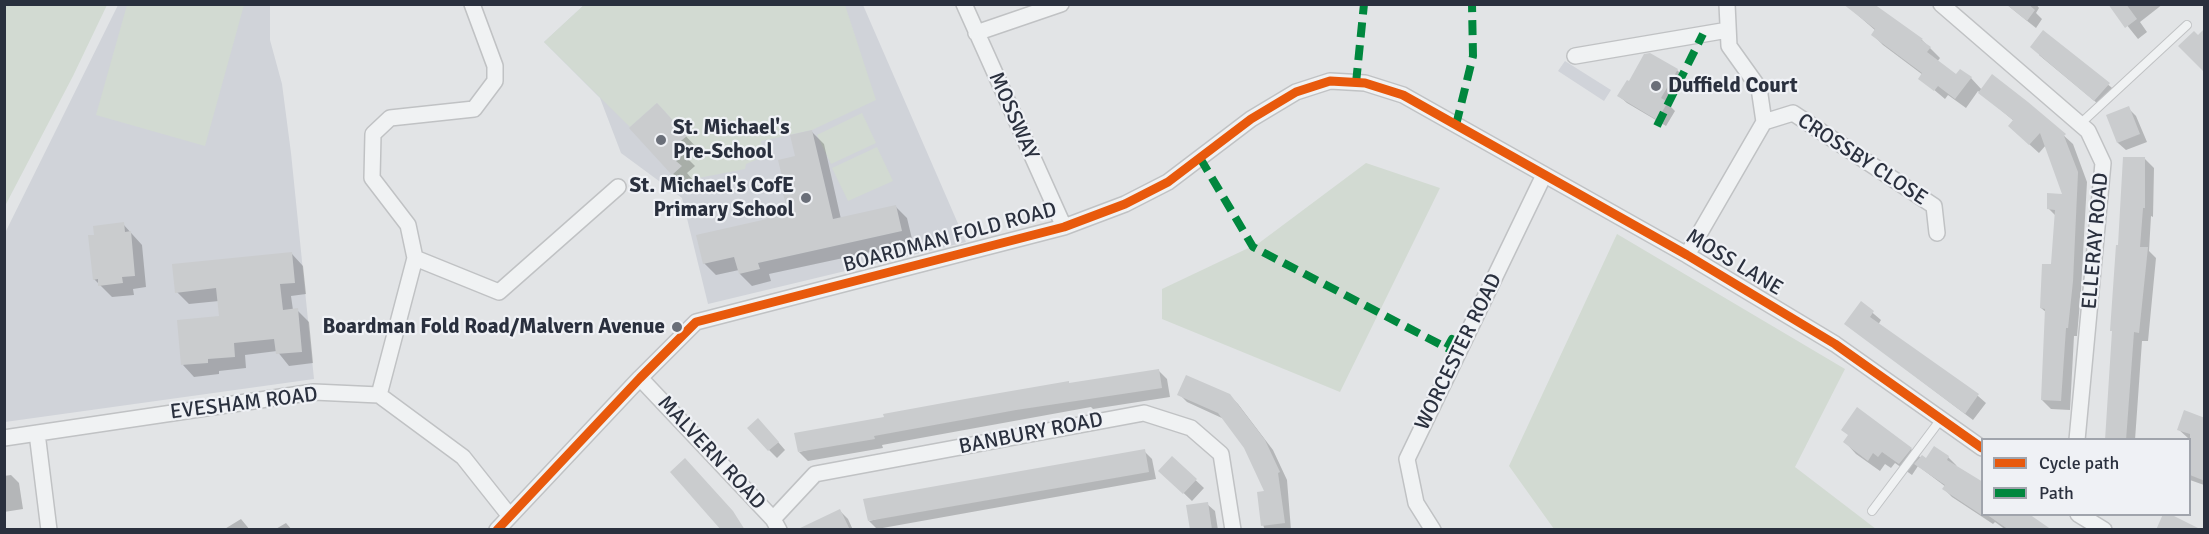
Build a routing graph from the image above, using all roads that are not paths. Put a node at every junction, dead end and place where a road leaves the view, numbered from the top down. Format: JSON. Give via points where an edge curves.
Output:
{"nodes":[{"id":1,"x":472,"y":4,"type":"edge"},
{"id":2,"x":964,"y":4,"type":"edge"},
{"id":3,"x":1060,"y":4,"type":"edge"},
{"id":4,"x":1727,"y":4,"type":"edge"},
{"id":5,"x":1941,"y":4,"type":"edge"},
{"id":6,"x":2187,"y":25,"type":"dead end"},
{"id":7,"x":1728,"y":30,"type":"junction"},
{"id":8,"x":976,"y":33,"type":"junction"},
{"id":9,"x":1575,"y":56,"type":"dead end"},
{"id":10,"x":1764,"y":122,"type":"junction"},
{"id":11,"x":2080,"y":124,"type":"junction"},
{"id":12,"x":1456,"y":125,"type":"joint"},
{"id":13,"x":1544,"y":176,"type":"junction"},
{"id":14,"x":618,"y":187,"type":"dead end"},
{"id":15,"x":1064,"y":227,"type":"junction"},
{"id":16,"x":1937,"y":233,"type":"dead end"},
{"id":17,"x":1688,"y":255,"type":"junction"},
{"id":18,"x":415,"y":258,"type":"junction"},
{"id":19,"x":640,"y":378,"type":"junction"},
{"id":20,"x":379,"y":395,"type":"junction"},
{"id":21,"x":1941,"y":418,"type":"junction"},
{"id":22,"x":37,"y":433,"type":"junction"},
{"id":23,"x":4,"y":438,"type":"edge"},
{"id":24,"x":2077,"y":438,"type":"edge"},
{"id":25,"x":1981,"y":447,"type":"edge"},
{"id":26,"x":1872,"y":511,"type":"dead end"},
{"id":27,"x":509,"y":515,"type":"junction"},
{"id":28,"x":2081,"y":516,"type":"edge"},
{"id":29,"x":776,"y":524,"type":"edge"},
{"id":30,"x":49,"y":530,"type":"edge"},
{"id":31,"x":498,"y":530,"type":"edge"},
{"id":32,"x":1233,"y":530,"type":"edge"},
{"id":33,"x":1433,"y":530,"type":"edge"},
{"id":34,"x":2104,"y":530,"type":"edge"}],
"edges":[{"from":1,"to":18,"type":"street","via":[[495,66],[495,81],[474,109],[390,117],[373,134],[372,178],[408,225]]},
{"from":2,"to":8,"type":"street","name":"MOSSWAY"},
{"from":3,"to":8,"type":"street"},
{"from":4,"to":7,"type":"street"},
{"from":5,"to":11,"type":"street","name":"ELLERAY ROAD"},
{"from":6,"to":11,"type":"lane"},
{"from":7,"to":9,"type":"street"},
{"from":7,"to":10,"type":"street","via":[[1729,46],[1759,88]]},
{"from":8,"to":15,"type":"street","name":"MOSSWAY"},
{"from":10,"to":16,"type":"street","name":"CROSSBY CLOSE","via":[[1793,113],[1934,206]]},
{"from":10,"to":17,"type":"street"},
{"from":11,"to":24,"type":"street","name":"ELLERAY ROAD","via":[[2088,131],[2103,163]]},
{"from":12,"to":13,"type":"street","name":"MOSS LANE"},
{"from":12,"to":15,"type":"street","name":"BOARDMAN FOLD ROAD","via":[[1403,95],[1365,83],[1330,81],[1296,92],[1251,119],[1168,182],[1125,204]]},
{"from":13,"to":17,"type":"street","name":"MOSS LANE"},
{"from":13,"to":33,"type":"street","name":"WORCESTER ROAD","via":[[1407,459],[1416,503]]},
{"from":14,"to":18,"type":"street","via":[[499,292]]},
{"from":15,"to":19,"type":"street","name":"BOARDMAN FOLD ROAD","via":[[696,322]]},
{"from":17,"to":21,"type":"street","name":"MOSS LANE","via":[[1834,344]]},
{"from":18,"to":20,"type":"street"},
{"from":19,"to":27,"type":"street","name":"BOARDMAN FOLD ROAD"},
{"from":19,"to":29,"type":"street","name":"MALVERN ROAD"},
{"from":20,"to":22,"type":"street","name":"EVESHAM ROAD","via":[[314,392]]},
{"from":20,"to":27,"type":"street","via":[[463,457]]},
{"from":21,"to":25,"type":"street","name":"MOSS LANE"},
{"from":21,"to":26,"type":"lane"},
{"from":22,"to":23,"type":"street","name":"EVESHAM ROAD"},
{"from":22,"to":30,"type":"street"},
{"from":27,"to":31,"type":"street","name":"BOARDMAN FOLD ROAD"},
{"from":28,"to":34,"type":"street"},
{"from":29,"to":32,"type":"street","name":"BANBURY ROAD","via":[[815,474],[1144,413],[1191,428],[1221,454]]}]}
